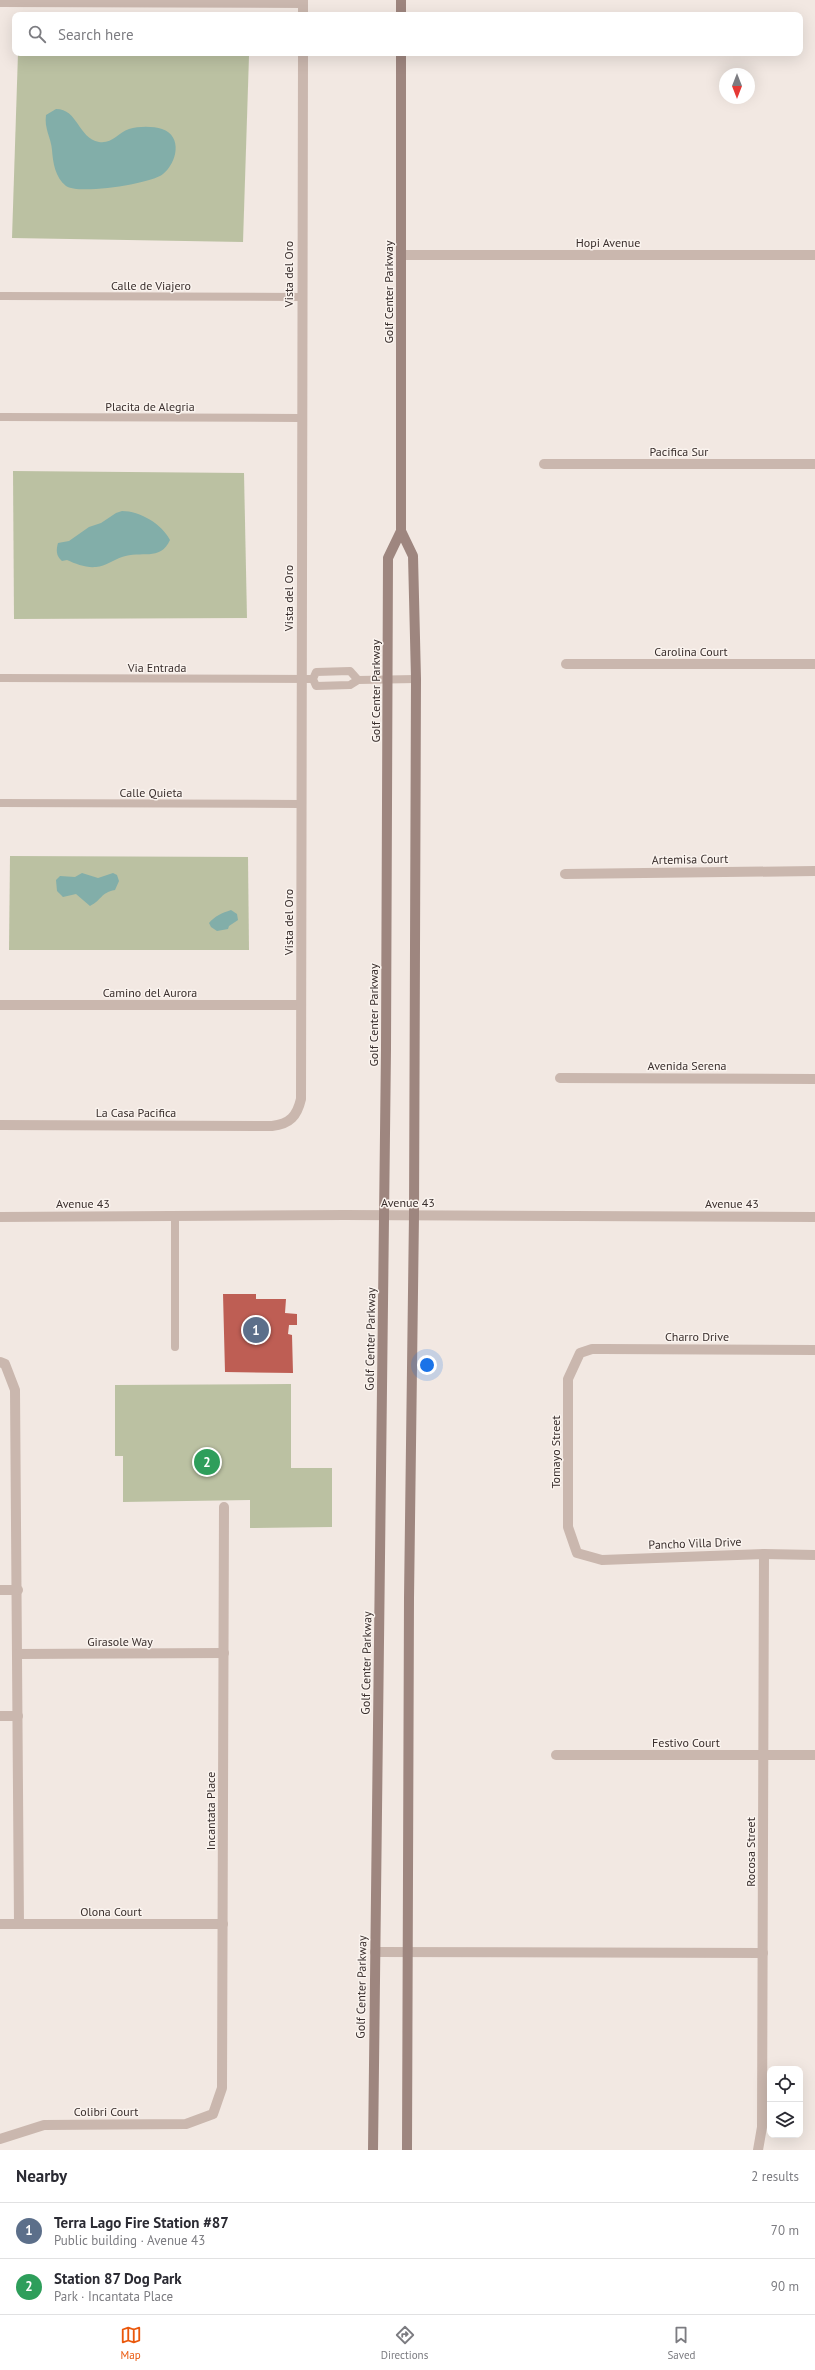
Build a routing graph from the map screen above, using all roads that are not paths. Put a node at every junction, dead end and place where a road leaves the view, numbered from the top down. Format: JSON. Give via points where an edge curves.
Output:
{"nodes":[{"id":1,"x":401,"y":0,"type":"edge"},
{"id":2,"x":303,"y":2,"type":"edge"},
{"id":3,"x":0,"y":3,"type":"edge"},
{"id":4,"x":401,"y":12,"type":"edge"},
{"id":5,"x":302,"y":56,"type":"edge"},
{"id":6,"x":401,"y":56,"type":"edge"},
{"id":7,"x":401,"y":254,"type":"junction"},
{"id":8,"x":815,"y":255,"type":"edge"},
{"id":9,"x":0,"y":296,"type":"edge"},
{"id":10,"x":301,"y":297,"type":"junction"},
{"id":11,"x":0,"y":418,"type":"edge"},
{"id":12,"x":300,"y":418,"type":"junction"},
{"id":13,"x":544,"y":464,"type":"dead end"},
{"id":14,"x":815,"y":464,"type":"edge"},
{"id":15,"x":401,"y":530,"type":"junction"},
{"id":16,"x":566,"y":664,"type":"dead end"},
{"id":17,"x":815,"y":664,"type":"edge"},
{"id":18,"x":0,"y":678,"type":"edge"},
{"id":19,"x":388,"y":679,"type":"junction"},
{"id":20,"x":416,"y":679,"type":"junction"},
{"id":21,"x":301,"y":680,"type":"junction"},
{"id":22,"x":313,"y":680,"type":"junction"},
{"id":23,"x":358,"y":680,"type":"junction"},
{"id":24,"x":0,"y":802,"type":"edge"},
{"id":25,"x":301,"y":804,"type":"junction"},
{"id":26,"x":815,"y":870,"type":"edge"},
{"id":27,"x":565,"y":874,"type":"dead end"},
{"id":28,"x":0,"y":1005,"type":"edge"},
{"id":29,"x":300,"y":1005,"type":"junction"},
{"id":30,"x":560,"y":1078,"type":"dead end"},
{"id":31,"x":815,"y":1079,"type":"edge"},
{"id":32,"x":0,"y":1125,"type":"edge"},
{"id":33,"x":272,"y":1126,"type":"joint"},
{"id":34,"x":384,"y":1214,"type":"junction"},
{"id":35,"x":414,"y":1214,"type":"junction"},
{"id":36,"x":175,"y":1216,"type":"junction"},
{"id":37,"x":0,"y":1217,"type":"edge"},
{"id":38,"x":815,"y":1217,"type":"edge"},
{"id":39,"x":175,"y":1347,"type":"dead end"},
{"id":40,"x":815,"y":1350,"type":"edge"},
{"id":41,"x":580,"y":1353,"type":"joint"},
{"id":42,"x":3,"y":1363,"type":"edge"},
{"id":43,"x":224,"y":1507,"type":"dead end"},
{"id":44,"x":577,"y":1553,"type":"joint"},
{"id":45,"x":764,"y":1554,"type":"junction"},
{"id":46,"x":815,"y":1555,"type":"edge"},
{"id":47,"x":0,"y":1590,"type":"edge"},
{"id":48,"x":18,"y":1590,"type":"junction"},
{"id":49,"x":224,"y":1653,"type":"junction"},
{"id":50,"x":17,"y":1654,"type":"junction"},
{"id":51,"x":0,"y":1716,"type":"edge"},
{"id":52,"x":18,"y":1716,"type":"junction"},
{"id":53,"x":556,"y":1755,"type":"dead end"},
{"id":54,"x":764,"y":1755,"type":"junction"},
{"id":55,"x":815,"y":1755,"type":"edge"},
{"id":56,"x":0,"y":1924,"type":"edge"},
{"id":57,"x":18,"y":1924,"type":"junction"},
{"id":58,"x":223,"y":1924,"type":"junction"},
{"id":59,"x":374,"y":1952,"type":"junction"},
{"id":60,"x":408,"y":1952,"type":"junction"},
{"id":61,"x":763,"y":1953,"type":"junction"},
{"id":62,"x":213,"y":2114,"type":"joint"},
{"id":63,"x":0,"y":2139,"type":"edge"},
{"id":64,"x":373,"y":2150,"type":"edge"},
{"id":65,"x":407,"y":2150,"type":"edge"},
{"id":66,"x":758,"y":2150,"type":"edge"}],
"edges":[{"from":1,"to":4,"type":"main road"},
{"from":2,"to":3,"type":"lane"},
{"from":5,"to":10,"type":"street","name":"Vista del Oro"},
{"from":6,"to":7,"type":"main road","name":"Golf Center Parkway"},
{"from":7,"to":8,"type":"street","name":"Hopi Avenue"},
{"from":7,"to":15,"type":"main road","name":"Golf Center Parkway"},
{"from":9,"to":10,"type":"lane","name":"Calle de Viajero"},
{"from":10,"to":12,"type":"street","name":"Vista del Oro"},
{"from":11,"to":12,"type":"lane","name":"Placita de Alegria"},
{"from":12,"to":21,"type":"street","name":"Vista del Oro"},
{"from":13,"to":14,"type":"street","name":"Pacifica Sur"},
{"from":15,"to":19,"type":"main road","name":"Golf Center Parkway","via":[[388,558]]},
{"from":15,"to":20,"type":"main road","name":"Golf Center Parkway","via":[[413,556]]},
{"from":16,"to":17,"type":"street","name":"Carolina Court"},
{"from":18,"to":21,"type":"lane","name":"Via Entrada"},
{"from":19,"to":20,"type":"lane","name":"Via Entrada"},
{"from":19,"to":23,"type":"lane","name":"Via Entrada"},
{"from":19,"to":34,"type":"main road","name":"Golf Center Parkway"},
{"from":20,"to":35,"type":"main road","name":"Golf Center Parkway"},
{"from":21,"to":22,"type":"lane","name":"Via Entrada"},
{"from":21,"to":25,"type":"street","name":"Vista del Oro"},
{"from":22,"to":23,"type":"lane","name":"Via Entrada","via":[[316,686],[350,685]]},
{"from":22,"to":23,"type":"lane","name":"Via Entrada","via":[[316,672],[350,672]]},
{"from":24,"to":25,"type":"lane","name":"Calle Quieta"},
{"from":25,"to":29,"type":"street","name":"Vista del Oro"},
{"from":26,"to":27,"type":"street","name":"Artemisa Court"},
{"from":28,"to":29,"type":"street","name":"Camino del Aurora"},
{"from":29,"to":33,"type":"street","name":"Vista del Oro","via":[[301,1099],[293,1118],[284,1124]]},
{"from":30,"to":31,"type":"street","name":"Avenida Serena"},
{"from":32,"to":33,"type":"street","name":"La Casa Pacifica"},
{"from":34,"to":35,"type":"street","name":"Avenue 43"},
{"from":34,"to":36,"type":"street","name":"Avenue 43"},
{"from":34,"to":59,"type":"main road","name":"Golf Center Parkway"},
{"from":35,"to":38,"type":"street","name":"Avenue 43"},
{"from":35,"to":60,"type":"main road","name":"Golf Center Parkway"},
{"from":36,"to":37,"type":"street","name":"Avenue 43"},
{"from":36,"to":39,"type":"lane"},
{"from":40,"to":41,"type":"street","name":"Charro Drive","via":[[592,1349]]},
{"from":41,"to":44,"type":"street","name":"Tomayo Street","via":[[568,1380],[568,1527]]},
{"from":42,"to":48,"type":"street","via":[[14,1390]]},
{"from":43,"to":49,"type":"street","name":"Incantata Place"},
{"from":44,"to":45,"type":"street","name":"Pancho Villa Drive","via":[[602,1560]]},
{"from":45,"to":46,"type":"street","name":"Pancho Villa Drive"},
{"from":45,"to":54,"type":"street","name":"Rocosa Street"},
{"from":47,"to":48,"type":"street"},
{"from":48,"to":50,"type":"street"},
{"from":49,"to":50,"type":"street","name":"Girasole Way"},
{"from":49,"to":58,"type":"street","name":"Incantata Place"},
{"from":50,"to":52,"type":"street"},
{"from":51,"to":52,"type":"street"},
{"from":52,"to":57,"type":"street"},
{"from":53,"to":54,"type":"street","name":"Festivo Court"},
{"from":54,"to":55,"type":"street","name":"Festivo Court"},
{"from":54,"to":61,"type":"street","name":"Rocosa Street"},
{"from":56,"to":57,"type":"street","name":"Olona Court"},
{"from":57,"to":58,"type":"street","name":"Olona Court"},
{"from":58,"to":62,"type":"street","name":"Incantata Place","via":[[222,2088]]},
{"from":59,"to":60,"type":"street"},
{"from":59,"to":64,"type":"main road","name":"Golf Center Parkway"},
{"from":60,"to":61,"type":"street"},
{"from":60,"to":65,"type":"main road","name":"Golf Center Parkway"},
{"from":61,"to":66,"type":"street","name":"Rocosa Street","via":[[762,2127]]},
{"from":62,"to":63,"type":"street","name":"Colibri Court","via":[[186,2124],[44,2125]]}]}
